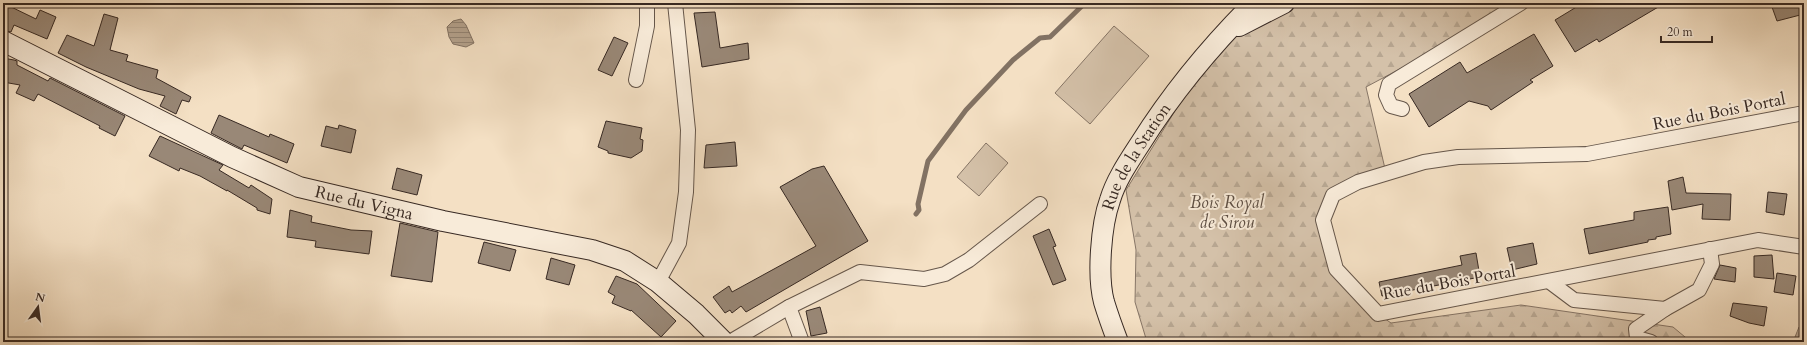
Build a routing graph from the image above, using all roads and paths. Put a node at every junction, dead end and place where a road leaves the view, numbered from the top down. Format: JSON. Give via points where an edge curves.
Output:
{"nodes":[{"id":1,"x":647,"y":3,"type":"edge"},
{"id":2,"x":675,"y":3,"type":"edge"},
{"id":3,"x":1254,"y":3,"type":"edge"},
{"id":4,"x":1284,"y":3,"type":"edge"},
{"id":5,"x":1521,"y":3,"type":"edge"},
{"id":6,"x":1222,"y":35,"type":"junction"},
{"id":7,"x":3,"y":41,"type":"edge"},
{"id":8,"x":636,"y":80,"type":"dead end"},
{"id":9,"x":1402,"y":109,"type":"dead end"},
{"id":10,"x":1804,"y":113,"type":"edge"},
{"id":11,"x":1040,"y":204,"type":"dead end"},
{"id":12,"x":1804,"y":247,"type":"edge"},
{"id":13,"x":1710,"y":249,"type":"junction"},
{"id":14,"x":658,"y":282,"type":"junction"},
{"id":15,"x":1550,"y":282,"type":"junction"},
{"id":16,"x":789,"y":307,"type":"junction"},
{"id":17,"x":1665,"y":309,"type":"junction"},
{"id":18,"x":724,"y":342,"type":"edge"},
{"id":19,"x":730,"y":342,"type":"edge"},
{"id":20,"x":802,"y":342,"type":"edge"},
{"id":21,"x":1118,"y":342,"type":"edge"},
{"id":22,"x":1651,"y":342,"type":"edge"}],
"edges":[{"from":1,"to":8,"type":"street","via":[[646,26]]},
{"from":2,"to":14,"type":"street","via":[[688,130],[686,192],[679,243]]},
{"from":3,"to":6,"type":"street","name":"Rue de la Station"},
{"from":4,"to":6,"type":"street"},
{"from":5,"to":9,"type":"street","via":[[1389,84],[1386,95],[1391,106]]},
{"from":6,"to":21,"type":"street","name":"Rue de la Station","via":[[1150,128],[1129,160],[1110,200],[1101,249],[1101,273],[1104,300]]},
{"from":7,"to":14,"type":"street","name":"Rue du Vigna","via":[[232,157],[299,187],[592,250],[625,261]]},
{"from":10,"to":15,"type":"street","name":"Rue du Bois Portal","via":[[1587,154],[1458,157],[1424,162],[1358,182],[1333,195],[1323,220],[1336,269],[1378,314]]},
{"from":11,"to":16,"type":"street","via":[[969,260],[945,274],[924,279],[860,272]]},
{"from":12,"to":13,"type":"street","name":"Rue du Bois Portal","via":[[1758,240]]},
{"from":13,"to":15,"type":"street","name":"Rue du Bois Portal"},
{"from":13,"to":17,"type":"street","via":[[1712,264],[1699,290]]},
{"from":14,"to":18,"type":"street","name":"Rue du Vigna"},
{"from":15,"to":17,"type":"street","via":[[1574,300]]},
{"from":16,"to":19,"type":"street"},
{"from":16,"to":20,"type":"street"},
{"from":17,"to":22,"type":"street","via":[[1636,328],[1637,338]]}]}
